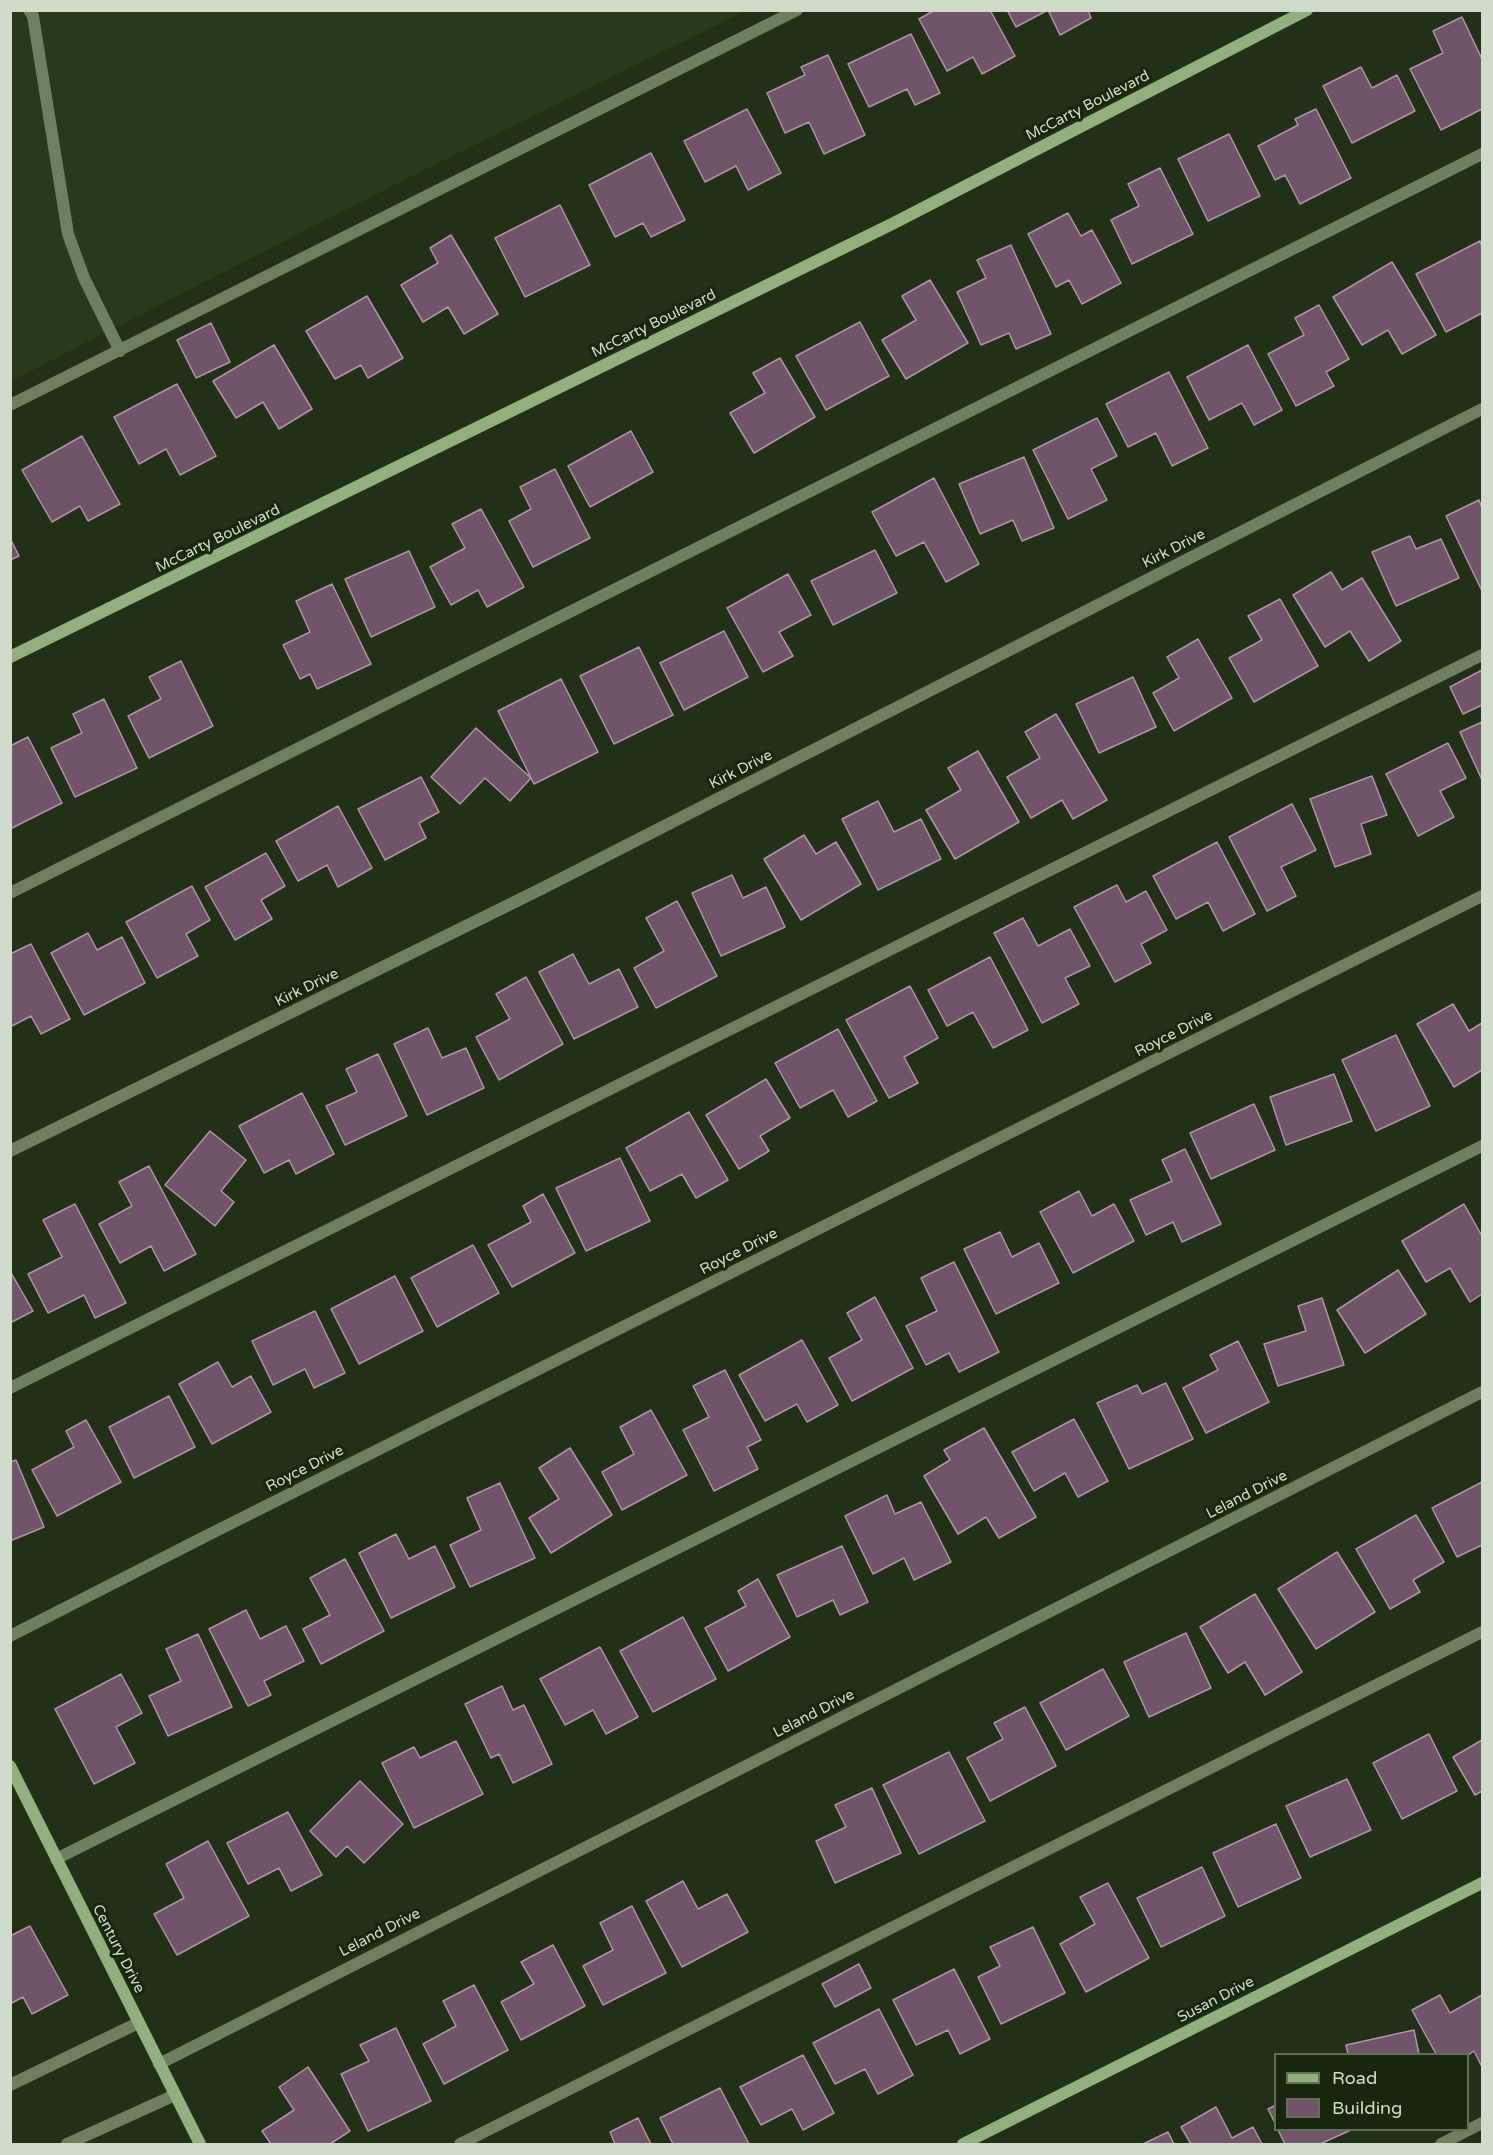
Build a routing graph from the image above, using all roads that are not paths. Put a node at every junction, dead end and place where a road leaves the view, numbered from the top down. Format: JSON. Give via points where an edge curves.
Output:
{"nodes":[{"id":1,"x":29,"y":10,"type":"edge"},
{"id":2,"x":797,"y":10,"type":"edge"},
{"id":3,"x":1307,"y":10,"type":"edge"},
{"id":4,"x":1482,"y":154,"type":"edge"},
{"id":5,"x":120,"y":351,"type":"junction"},
{"id":6,"x":10,"y":405,"type":"edge"},
{"id":7,"x":1482,"y":410,"type":"edge"},
{"id":8,"x":1482,"y":655,"type":"edge"},
{"id":9,"x":10,"y":657,"type":"edge"},
{"id":10,"x":10,"y":893,"type":"edge"},
{"id":11,"x":1482,"y":896,"type":"edge"},
{"id":12,"x":1482,"y":1146,"type":"edge"},
{"id":13,"x":10,"y":1151,"type":"edge"},
{"id":14,"x":10,"y":1388,"type":"edge"},
{"id":15,"x":1482,"y":1392,"type":"edge"},
{"id":16,"x":1482,"y":1632,"type":"edge"},
{"id":17,"x":10,"y":1636,"type":"edge"},
{"id":18,"x":10,"y":1766,"type":"edge"},
{"id":19,"x":56,"y":1859,"type":"junction"},
{"id":20,"x":1482,"y":1883,"type":"edge"},
{"id":21,"x":138,"y":2023,"type":"junction"},
{"id":22,"x":159,"y":2064,"type":"junction"},
{"id":23,"x":10,"y":2085,"type":"edge"},
{"id":24,"x":175,"y":2095,"type":"junction"},
{"id":25,"x":1467,"y":2131,"type":"edge"},
{"id":26,"x":68,"y":2145,"type":"edge"},
{"id":27,"x":201,"y":2145,"type":"edge"},
{"id":28,"x":460,"y":2145,"type":"edge"},
{"id":29,"x":963,"y":2145,"type":"edge"},
{"id":30,"x":1441,"y":2145,"type":"edge"}],
"edges":[{"from":1,"to":5,"type":"street","via":[[68,234],[84,278]]},
{"from":2,"to":5,"type":"street"},
{"from":3,"to":9,"type":"main road","name":"McCarty Boulevard","via":[[892,224]]},
{"from":4,"to":10,"type":"street"},
{"from":5,"to":6,"type":"street"},
{"from":7,"to":13,"type":"street","name":"Kirk Drive","via":[[562,878]]},
{"from":8,"to":14,"type":"street"},
{"from":11,"to":17,"type":"street","name":"Royce Drive"},
{"from":12,"to":19,"type":"street"},
{"from":15,"to":22,"type":"street","name":"Leland Drive"},
{"from":16,"to":28,"type":"street"},
{"from":18,"to":19,"type":"main road","name":"Century Drive"},
{"from":19,"to":21,"type":"main road","name":"Century Drive"},
{"from":20,"to":29,"type":"main road","name":"Susan Drive"},
{"from":21,"to":22,"type":"main road","name":"Century Drive"},
{"from":21,"to":23,"type":"street"},
{"from":22,"to":24,"type":"main road","name":"Century Drive"},
{"from":24,"to":26,"type":"street"},
{"from":24,"to":27,"type":"main road","name":"Century Drive"},
{"from":25,"to":30,"type":"street"}]}
